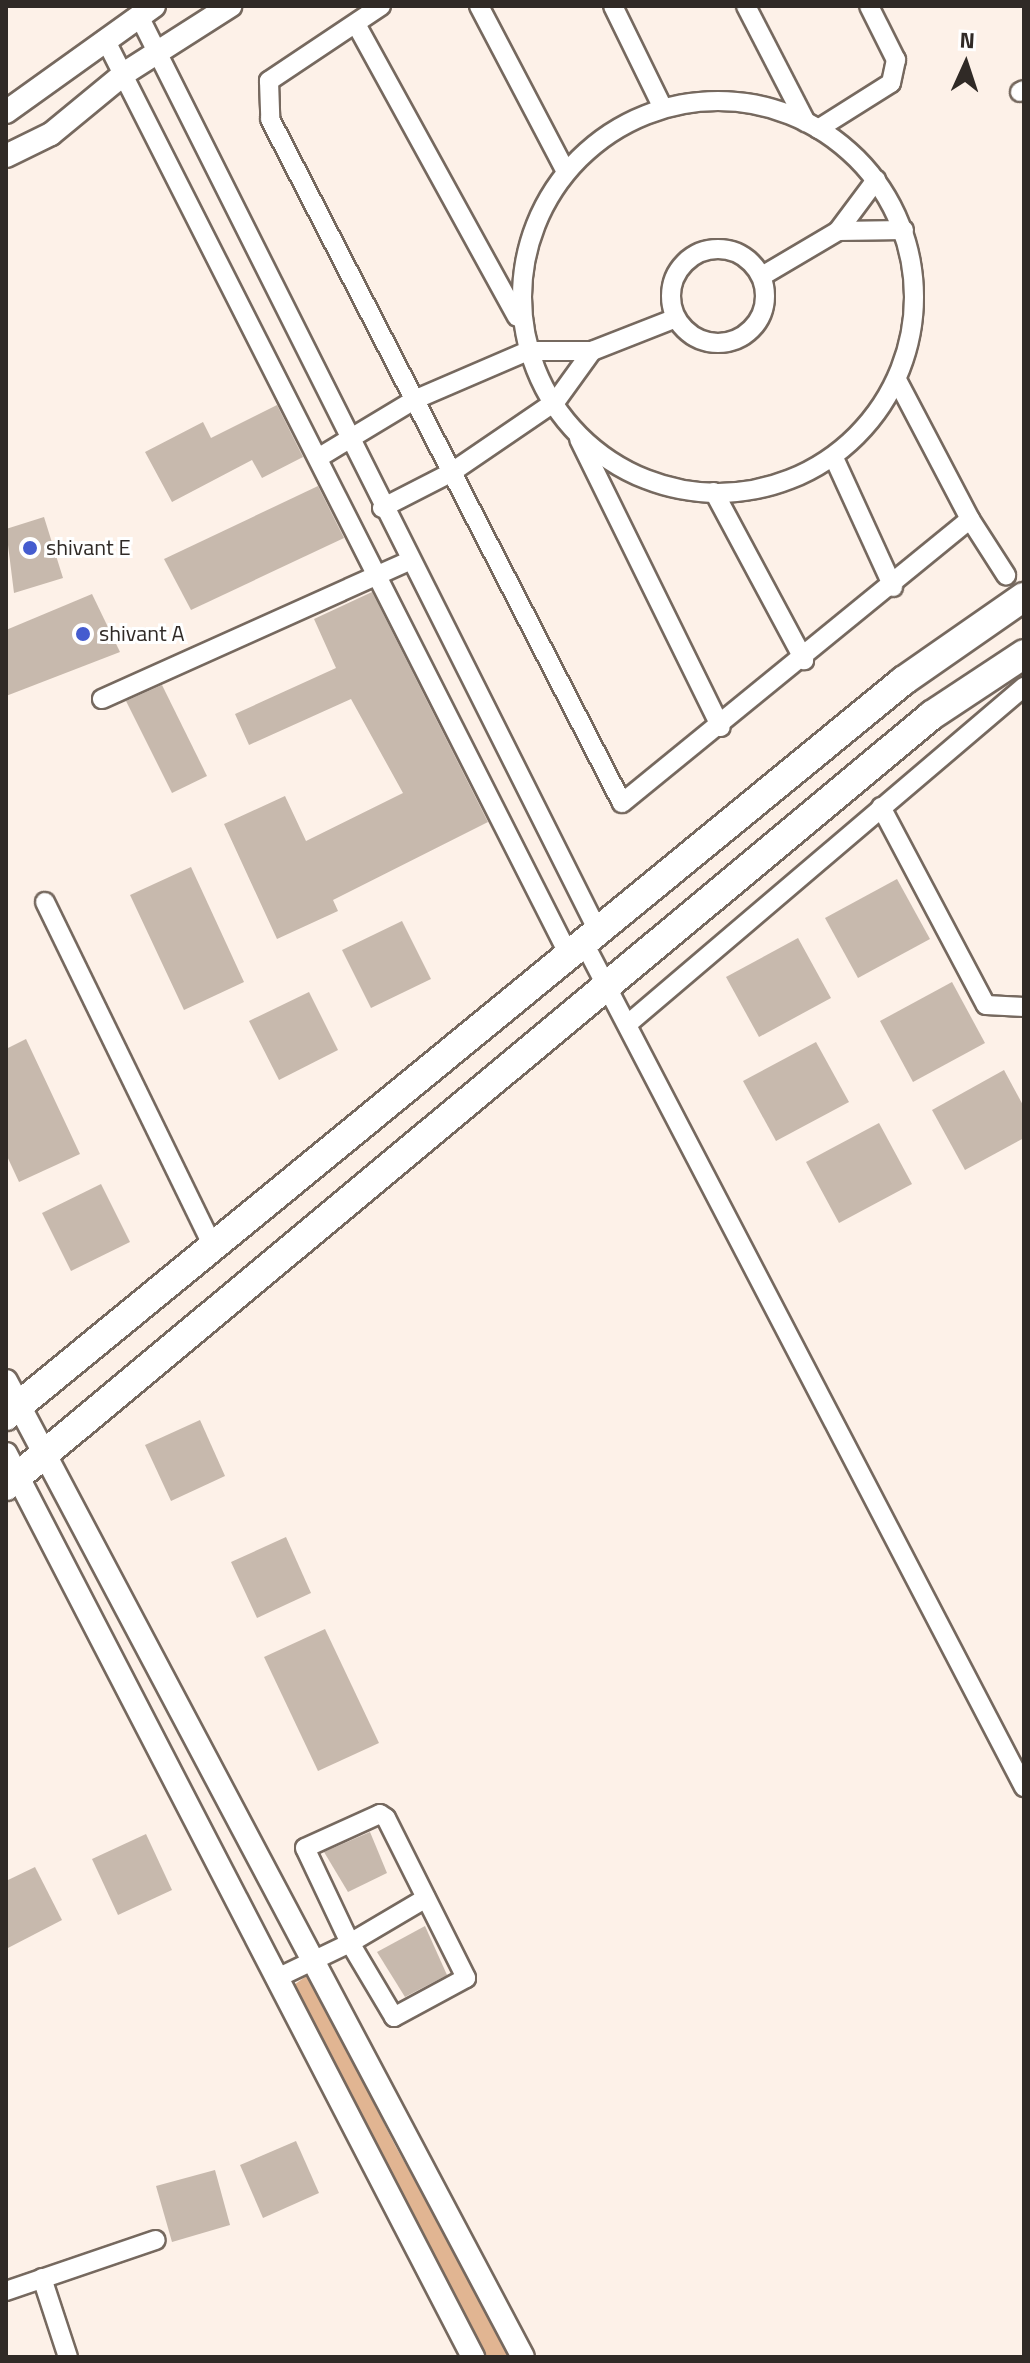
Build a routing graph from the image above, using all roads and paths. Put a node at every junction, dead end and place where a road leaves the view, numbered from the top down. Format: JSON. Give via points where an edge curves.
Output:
{"nodes":[{"id":1,"x":230,"y":6,"type":"edge"},
{"id":2,"x":381,"y":6,"type":"edge"},
{"id":3,"x":479,"y":6,"type":"edge"},
{"id":4,"x":613,"y":6,"type":"edge"},
{"id":5,"x":746,"y":6,"type":"edge"},
{"id":6,"x":869,"y":6,"type":"edge"},
{"id":7,"x":147,"y":11,"type":"edge"},
{"id":8,"x":356,"y":24,"type":"junction"},
{"id":9,"x":105,"y":39,"type":"junction"},
{"id":10,"x":157,"y":53,"type":"junction"},
{"id":11,"x":125,"y":73,"type":"junction"},
{"id":12,"x":662,"y":106,"type":"junction"},
{"id":13,"x":6,"y":112,"type":"edge"},
{"id":14,"x":812,"y":126,"type":"junction"},
{"id":15,"x":6,"y":156,"type":"edge"},
{"id":16,"x":566,"y":172,"type":"junction"},
{"id":17,"x":876,"y":180,"type":"junction"},
{"id":18,"x":904,"y":230,"type":"junction"},
{"id":19,"x":838,"y":231,"type":"junction"},
{"id":20,"x":762,"y":276,"type":"junction"},
{"id":21,"x":517,"y":317,"type":"junction"},
{"id":22,"x":676,"y":318,"type":"junction"},
{"id":23,"x":528,"y":351,"type":"junction"},
{"id":24,"x":592,"y":351,"type":"junction"},
{"id":25,"x":898,"y":382,"type":"junction"},
{"id":26,"x":414,"y":400,"type":"junction"},
{"id":27,"x":556,"y":401,"type":"junction"},
{"id":28,"x":346,"y":437,"type":"junction"},
{"id":29,"x":577,"y":437,"type":"junction"},
{"id":30,"x":318,"y":458,"type":"junction"},
{"id":31,"x":834,"y":458,"type":"junction"},
{"id":32,"x":452,"y":472,"type":"junction"},
{"id":33,"x":714,"y":492,"type":"junction"},
{"id":34,"x":382,"y":508,"type":"junction"},
{"id":35,"x":970,"y":519,"type":"junction"},
{"id":36,"x":409,"y":561,"type":"junction"},
{"id":37,"x":377,"y":575,"type":"junction"},
{"id":38,"x":1006,"y":575,"type":"dead end"},
{"id":39,"x":893,"y":587,"type":"junction"},
{"id":40,"x":1024,"y":597,"type":"edge"},
{"id":41,"x":1024,"y":654,"type":"edge"},
{"id":42,"x":804,"y":660,"type":"junction"},
{"id":43,"x":1024,"y":687,"type":"edge"},
{"id":44,"x":102,"y":699,"type":"dead end"},
{"id":45,"x":721,"y":727,"type":"junction"},
{"id":46,"x":881,"y":807,"type":"junction"},
{"id":47,"x":45,"y":902,"type":"dead end"},
{"id":48,"x":584,"y":943,"type":"junction"},
{"id":49,"x":609,"y":985,"type":"junction"},
{"id":50,"x":1024,"y":1007,"type":"edge"},
{"id":51,"x":629,"y":1023,"type":"junction"},
{"id":52,"x":213,"y":1247,"type":"junction"},
{"id":53,"x":6,"y":1381,"type":"edge"},
{"id":54,"x":12,"y":1411,"type":"edge"},
{"id":55,"x":48,"y":1452,"type":"junction"},
{"id":56,"x":10,"y":1473,"type":"edge"},
{"id":57,"x":1024,"y":1787,"type":"edge"},
{"id":58,"x":426,"y":1898,"type":"junction"},
{"id":59,"x":350,"y":1943,"type":"junction"},
{"id":60,"x":315,"y":1961,"type":"junction"},
{"id":61,"x":277,"y":1978,"type":"junction"},
{"id":62,"x":156,"y":2240,"type":"dead end"},
{"id":63,"x":42,"y":2278,"type":"junction"},
{"id":64,"x":6,"y":2291,"type":"edge"},
{"id":65,"x":68,"y":2357,"type":"edge"},
{"id":66,"x":473,"y":2357,"type":"edge"},
{"id":67,"x":523,"y":2357,"type":"edge"}],
"edges":[{"from":1,"to":10,"type":"street"},
{"from":2,"to":8,"type":"street"},
{"from":3,"to":16,"type":"street"},
{"from":4,"to":12,"type":"street"},
{"from":5,"to":14,"type":"street"},
{"from":6,"to":14,"type":"street","via":[[896,60],[891,83]]},
{"from":7,"to":9,"type":"street"},
{"from":7,"to":10,"type":"street"},
{"from":8,"to":21,"type":"street"},
{"from":8,"to":26,"type":"street","via":[[269,81],[265,93],[270,119]]},
{"from":9,"to":11,"type":"street"},
{"from":9,"to":13,"type":"street","via":[[58,81]]},
{"from":10,"to":11,"type":"street"},
{"from":10,"to":28,"type":"street"},
{"from":11,"to":15,"type":"street","via":[[51,134]]},
{"from":11,"to":30,"type":"street"},
{"from":12,"to":14,"type":"street","via":[[730,101]]},
{"from":12,"to":16,"type":"street","via":[[605,136]]},
{"from":14,"to":17,"type":"street"},
{"from":16,"to":21,"type":"street","via":[[525,248]]},
{"from":17,"to":18,"type":"street"},
{"from":17,"to":19,"type":"street"},
{"from":18,"to":19,"type":"street"},
{"from":18,"to":25,"type":"street","via":[[913,330]]},
{"from":19,"to":20,"type":"street"},
{"from":20,"to":22,"type":"street","via":[[758,323],[731,342],[699,340]]},
{"from":20,"to":22,"type":"street","via":[[741,255],[697,253],[676,274]]},
{"from":21,"to":23,"type":"street"},
{"from":22,"to":24,"type":"street"},
{"from":23,"to":24,"type":"street"},
{"from":23,"to":26,"type":"street"},
{"from":23,"to":27,"type":"street"},
{"from":24,"to":27,"type":"street"},
{"from":25,"to":31,"type":"street","via":[[862,434]]},
{"from":25,"to":35,"type":"street"},
{"from":26,"to":28,"type":"street"},
{"from":26,"to":32,"type":"street"},
{"from":27,"to":29,"type":"street"},
{"from":27,"to":32,"type":"street"},
{"from":28,"to":30,"type":"street"},
{"from":28,"to":34,"type":"street"},
{"from":29,"to":33,"type":"street","via":[[628,474]]},
{"from":29,"to":45,"type":"street"},
{"from":30,"to":37,"type":"street"},
{"from":31,"to":33,"type":"street","via":[[752,492]]},
{"from":31,"to":39,"type":"street"},
{"from":32,"to":34,"type":"street"},
{"from":32,"to":45,"type":"street","via":[[614,796],[622,803],[635,798]]},
{"from":33,"to":42,"type":"street"},
{"from":34,"to":36,"type":"street"},
{"from":35,"to":38,"type":"street"},
{"from":35,"to":39,"type":"street"},
{"from":36,"to":37,"type":"street"},
{"from":36,"to":48,"type":"street"},
{"from":37,"to":44,"type":"street"},
{"from":37,"to":48,"type":"street"},
{"from":39,"to":42,"type":"street"},
{"from":40,"to":48,"type":"main road","via":[[903,681]]},
{"from":41,"to":49,"type":"main road","via":[[932,715]]},
{"from":42,"to":45,"type":"street"},
{"from":43,"to":46,"type":"street"},
{"from":46,"to":50,"type":"street","via":[[986,1005]]},
{"from":46,"to":51,"type":"street"},
{"from":47,"to":52,"type":"street"},
{"from":48,"to":49,"type":"street"},
{"from":48,"to":52,"type":"main road"},
{"from":49,"to":51,"type":"street"},
{"from":49,"to":55,"type":"main road"},
{"from":51,"to":57,"type":"street"},
{"from":52,"to":54,"type":"main road"},
{"from":53,"to":54,"type":"street"},
{"from":54,"to":55,"type":"street"},
{"from":55,"to":56,"type":"main road"},
{"from":55,"to":60,"type":"street"},
{"from":56,"to":61,"type":"street"},
{"from":58,"to":59,"type":"street"},
{"from":58,"to":59,"type":"street","via":[[464,1985],[394,2017]]},
{"from":58,"to":59,"type":"street","via":[[380,1814],[305,1848]]},
{"from":59,"to":60,"type":"street"},
{"from":60,"to":61,"type":"street"},
{"from":60,"to":67,"type":"street"},
{"from":61,"to":66,"type":"street"},
{"from":62,"to":63,"type":"street"},
{"from":63,"to":64,"type":"street"},
{"from":63,"to":65,"type":"street"}]}
